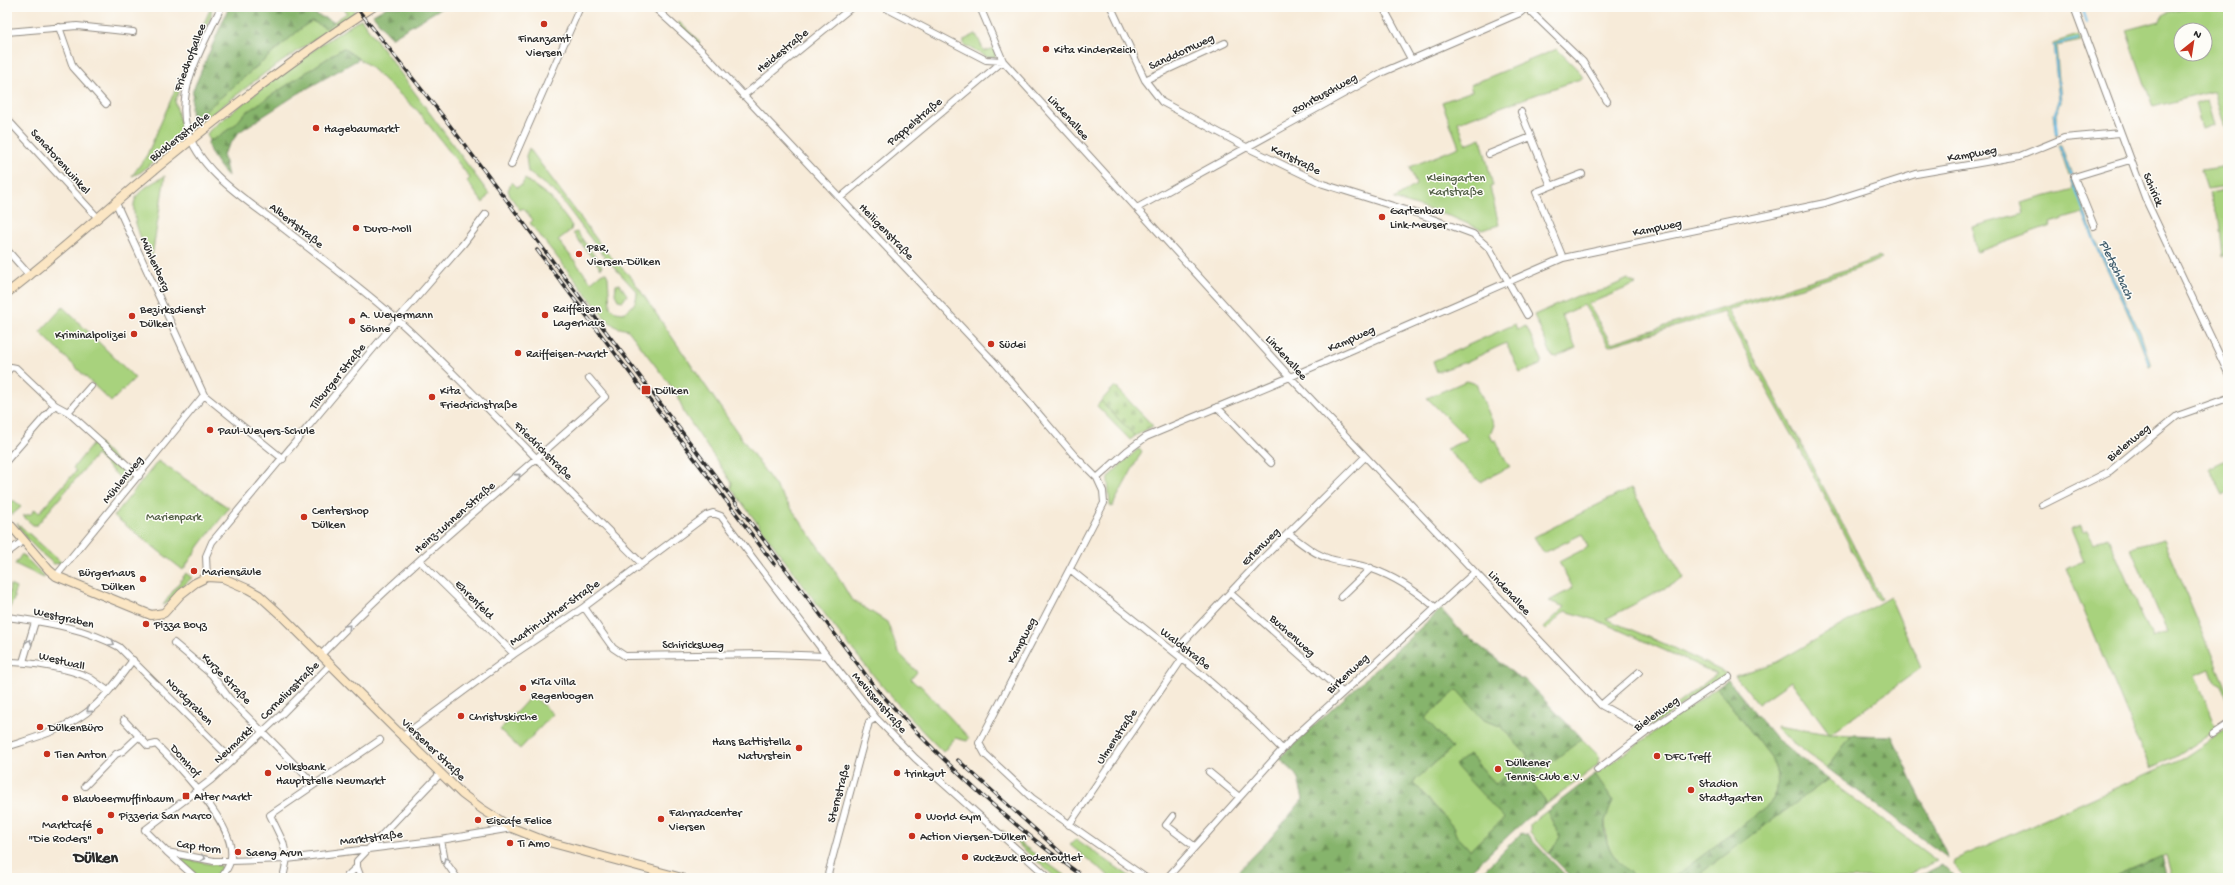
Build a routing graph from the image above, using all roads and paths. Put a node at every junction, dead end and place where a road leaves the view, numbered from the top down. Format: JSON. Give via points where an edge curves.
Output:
{"nodes":[{"id":1,"x":221,"y":7,"type":"edge"},
{"id":2,"x":373,"y":7,"type":"edge"},
{"id":3,"x":580,"y":7,"type":"edge"},
{"id":4,"x":654,"y":7,"type":"edge"},
{"id":5,"x":852,"y":7,"type":"edge"},
{"id":6,"x":884,"y":7,"type":"edge"},
{"id":7,"x":980,"y":7,"type":"edge"},
{"id":8,"x":1111,"y":7,"type":"edge"},
{"id":9,"x":1383,"y":7,"type":"edge"},
{"id":10,"x":1527,"y":7,"type":"edge"},
{"id":11,"x":2074,"y":7,"type":"edge"},
{"id":12,"x":1519,"y":10,"type":"edge"},
{"id":13,"x":59,"y":27,"type":"junction"},
{"id":14,"x":7,"y":32,"type":"edge"},
{"id":15,"x":133,"y":32,"type":"dead end"},
{"id":16,"x":1225,"y":43,"type":"dead end"},
{"id":17,"x":1411,"y":59,"type":"junction"},
{"id":18,"x":1003,"y":62,"type":"junction"},
{"id":19,"x":1145,"y":80,"type":"junction"},
{"id":20,"x":743,"y":96,"type":"junction"},
{"id":21,"x":1606,"y":101,"type":"dead end"},
{"id":22,"x":106,"y":104,"type":"dead end"},
{"id":23,"x":1521,"y":112,"type":"dead end"},
{"id":24,"x":7,"y":119,"type":"edge"},
{"id":25,"x":2120,"y":133,"type":"junction"},
{"id":26,"x":1532,"y":137,"type":"junction"},
{"id":27,"x":191,"y":140,"type":"junction"},
{"id":28,"x":1248,"y":148,"type":"junction"},
{"id":29,"x":1489,"y":154,"type":"dead end"},
{"id":30,"x":2130,"y":160,"type":"junction"},
{"id":31,"x":512,"y":165,"type":"dead end"},
{"id":32,"x":1582,"y":174,"type":"dead end"},
{"id":33,"x":1552,"y":186,"type":"junction"},
{"id":34,"x":840,"y":198,"type":"junction"},
{"id":35,"x":116,"y":203,"type":"junction"},
{"id":36,"x":1137,"y":208,"type":"junction"},
{"id":37,"x":486,"y":214,"type":"dead end"},
{"id":38,"x":98,"y":218,"type":"junction"},
{"id":39,"x":2094,"y":226,"type":"dead end"},
{"id":40,"x":7,"y":250,"type":"edge"},
{"id":41,"x":1563,"y":258,"type":"junction"},
{"id":42,"x":30,"y":276,"type":"junction"},
{"id":43,"x":1510,"y":281,"type":"junction"},
{"id":44,"x":7,"y":293,"type":"edge"},
{"id":45,"x":1527,"y":315,"type":"dead end"},
{"id":46,"x":397,"y":320,"type":"junction"},
{"id":47,"x":7,"y":372,"type":"edge"},
{"id":48,"x":2228,"y":373,"type":"edge"},
{"id":49,"x":1290,"y":377,"type":"junction"},
{"id":50,"x":589,"y":378,"type":"dead end"},
{"id":51,"x":91,"y":386,"type":"dead end"},
{"id":52,"x":204,"y":395,"type":"junction"},
{"id":53,"x":2228,"y":398,"type":"edge"},
{"id":54,"x":55,"y":405,"type":"junction"},
{"id":55,"x":1217,"y":407,"type":"junction"},
{"id":56,"x":68,"y":412,"type":"junction"},
{"id":57,"x":8,"y":457,"type":"edge"},
{"id":58,"x":1365,"y":457,"type":"junction"},
{"id":59,"x":283,"y":459,"type":"junction"},
{"id":60,"x":538,"y":459,"type":"junction"},
{"id":61,"x":1271,"y":463,"type":"dead end"},
{"id":62,"x":139,"y":476,"type":"junction"},
{"id":63,"x":1097,"y":478,"type":"junction"},
{"id":64,"x":2042,"y":505,"type":"dead end"},
{"id":65,"x":721,"y":516,"type":"joint"},
{"id":66,"x":7,"y":521,"type":"edge"},
{"id":67,"x":1288,"y":533,"type":"junction"},
{"id":68,"x":23,"y":541,"type":"junction"},
{"id":69,"x":7,"y":553,"type":"edge"},
{"id":70,"x":420,"y":561,"type":"junction"},
{"id":71,"x":641,"y":563,"type":"junction"},
{"id":72,"x":1371,"y":568,"type":"junction"},
{"id":73,"x":1070,"y":570,"type":"junction"},
{"id":74,"x":1475,"y":572,"type":"junction"},
{"id":75,"x":56,"y":576,"type":"junction"},
{"id":76,"x":207,"y":577,"type":"junction"},
{"id":77,"x":1230,"y":593,"type":"junction"},
{"id":78,"x":1341,"y":597,"type":"dead end"},
{"id":79,"x":584,"y":607,"type":"junction"},
{"id":80,"x":1435,"y":607,"type":"junction"},
{"id":81,"x":7,"y":617,"type":"edge"},
{"id":82,"x":35,"y":622,"type":"junction"},
{"id":83,"x":174,"y":643,"type":"dead end"},
{"id":84,"x":1174,"y":652,"type":"junction"},
{"id":85,"x":514,"y":654,"type":"junction"},
{"id":86,"x":321,"y":655,"type":"junction"},
{"id":87,"x":827,"y":656,"type":"junction"},
{"id":88,"x":1182,"y":659,"type":"junction"},
{"id":89,"x":133,"y":660,"type":"junction"},
{"id":90,"x":7,"y":662,"type":"edge"},
{"id":91,"x":23,"y":662,"type":"junction"},
{"id":92,"x":330,"y":665,"type":"junction"},
{"id":93,"x":1639,"y":672,"type":"dead end"},
{"id":94,"x":1729,"y":676,"type":"dead end"},
{"id":95,"x":108,"y":691,"type":"junction"},
{"id":96,"x":1342,"y":692,"type":"junction"},
{"id":97,"x":1601,"y":705,"type":"junction"},
{"id":98,"x":876,"y":718,"type":"junction"},
{"id":99,"x":124,"y":720,"type":"dead end"},
{"id":100,"x":2228,"y":724,"type":"edge"},
{"id":101,"x":264,"y":731,"type":"junction"},
{"id":102,"x":1648,"y":731,"type":"junction"},
{"id":103,"x":2213,"y":734,"type":"dead end"},
{"id":104,"x":139,"y":736,"type":"junction"},
{"id":105,"x":403,"y":736,"type":"junction"},
{"id":106,"x":380,"y":740,"type":"dead end"},
{"id":107,"x":7,"y":747,"type":"edge"},
{"id":108,"x":1282,"y":749,"type":"junction"},
{"id":109,"x":232,"y":760,"type":"junction"},
{"id":110,"x":1596,"y":770,"type":"dead end"},
{"id":111,"x":1209,"y":772,"type":"dead end"},
{"id":112,"x":441,"y":773,"type":"junction"},
{"id":113,"x":314,"y":784,"type":"junction"},
{"id":114,"x":85,"y":786,"type":"dead end"},
{"id":115,"x":198,"y":790,"type":"junction"},
{"id":116,"x":1238,"y":796,"type":"junction"},
{"id":117,"x":1173,"y":816,"type":"dead end"},
{"id":118,"x":1069,"y":825,"type":"junction"},
{"id":119,"x":512,"y":828,"type":"junction"},
{"id":120,"x":441,"y":840,"type":"junction"},
{"id":121,"x":1194,"y":846,"type":"junction"},
{"id":122,"x":368,"y":848,"type":"junction"},
{"id":123,"x":167,"y":852,"type":"junction"},
{"id":124,"x":287,"y":859,"type":"junction"},
{"id":125,"x":231,"y":861,"type":"junction"},
{"id":126,"x":357,"y":867,"type":"junction"},
{"id":127,"x":224,"y":877,"type":"edge"},
{"id":128,"x":196,"y":878,"type":"edge"},
{"id":129,"x":283,"y":878,"type":"edge"},
{"id":130,"x":345,"y":878,"type":"edge"},
{"id":131,"x":361,"y":878,"type":"edge"},
{"id":132,"x":458,"y":878,"type":"edge"},
{"id":133,"x":682,"y":878,"type":"edge"},
{"id":134,"x":827,"y":878,"type":"edge"},
{"id":135,"x":1049,"y":878,"type":"edge"},
{"id":136,"x":1146,"y":878,"type":"edge"},
{"id":137,"x":1167,"y":878,"type":"edge"}],
"edges":[{"from":1,"to":27,"type":"street","name":"Friedhofsallee","via":[[186,88],[183,102],[186,128]]},
{"from":2,"to":27,"type":"main road","name":"Bücklersstraße","via":[[330,34],[258,86]]},
{"from":3,"to":31,"type":"street"},
{"from":4,"to":20,"type":"street","name":"Heiligenstraße","via":[[702,51]]},
{"from":5,"to":20,"type":"street","name":"Heidestraße"},
{"from":6,"to":18,"type":"street","via":[[986,60]]},
{"from":7,"to":18,"type":"street","name":"Lindenallee"},
{"from":8,"to":19,"type":"street","name":"Karlstraße"},
{"from":9,"to":17,"type":"street"},
{"from":10,"to":12,"type":"street","name":"Rohrbuschweg"},
{"from":10,"to":21,"type":"street","via":[[1583,62]]},
{"from":11,"to":25,"type":"street","name":"Schirick"},
{"from":12,"to":17,"type":"street","name":"Rohrbuschweg"},
{"from":13,"to":14,"type":"street"},
{"from":13,"to":15,"type":"street","via":[[77,26]]},
{"from":13,"to":22,"type":"street","via":[[73,67]]},
{"from":16,"to":19,"type":"street","name":"Sanddornweg"},
{"from":17,"to":28,"type":"street","name":"Rohrbuschweg","via":[[1383,72]]},
{"from":18,"to":34,"type":"street","name":"Pappelstraße"},
{"from":18,"to":36,"type":"street","name":"Lindenallee"},
{"from":19,"to":28,"type":"street","name":"Karlstraße","via":[[1162,102]]},
{"from":20,"to":34,"type":"street","name":"Heiligenstraße"},
{"from":23,"to":26,"type":"street"},
{"from":24,"to":38,"type":"street","name":"Senatorenwinkel"},
{"from":25,"to":30,"type":"street","name":"Schirick"},
{"from":25,"to":41,"type":"street","name":"Kampweg","via":[[2064,138],[2020,156],[1916,174],[1825,203]]},
{"from":26,"to":29,"type":"street"},
{"from":26,"to":33,"type":"street"},
{"from":27,"to":35,"type":"main road","name":"Bücklersstraße"},
{"from":27,"to":46,"type":"street","name":"Albertstraße","via":[[215,173]]},
{"from":28,"to":36,"type":"street","name":"Rohrbuschweg"},
{"from":28,"to":43,"type":"street","name":"Karlstraße","via":[[1323,184],[1473,234],[1490,249]]},
{"from":30,"to":39,"type":"street","via":[[2074,177]]},
{"from":30,"to":48,"type":"street","name":"Schirick","via":[[2146,200]]},
{"from":32,"to":33,"type":"street"},
{"from":33,"to":41,"type":"street","via":[[1536,192]]},
{"from":34,"to":63,"type":"street","name":"Heiligenstraße","via":[[987,353],[1074,456]]},
{"from":35,"to":38,"type":"main road","name":"Bücklersstraße"},
{"from":35,"to":52,"type":"street","name":"Mühlenberg"},
{"from":36,"to":49,"type":"street","name":"Lindenallee"},
{"from":37,"to":46,"type":"street","name":"Tilburger Straße"},
{"from":38,"to":42,"type":"main road","name":"Bücklersstraße"},
{"from":40,"to":42,"type":"street"},
{"from":41,"to":43,"type":"street","name":"Kampweg"},
{"from":42,"to":44,"type":"main road","name":"Bücklersstraße"},
{"from":43,"to":45,"type":"street","name":"Karlstraße"},
{"from":43,"to":49,"type":"street","name":"Kampweg"},
{"from":46,"to":59,"type":"street","name":"Tilburger Straße"},
{"from":46,"to":60,"type":"street","name":"Friedrichstraße"},
{"from":47,"to":54,"type":"street","via":[[11,367],[16,368]]},
{"from":49,"to":55,"type":"street","name":"Kampweg"},
{"from":49,"to":58,"type":"street","name":"Lindenallee"},
{"from":50,"to":60,"type":"street","name":"Heinz-Luhnen-Straße","via":[[604,397]]},
{"from":51,"to":56,"type":"street"},
{"from":52,"to":59,"type":"street","name":"Mühlenberg"},
{"from":52,"to":62,"type":"street","name":"Mühlenweg"},
{"from":53,"to":64,"type":"street","name":"Bielenweg","via":[[2177,416],[2110,471]]},
{"from":54,"to":56,"type":"street"},
{"from":54,"to":57,"type":"street"},
{"from":55,"to":61,"type":"street"},
{"from":55,"to":63,"type":"street","name":"Kampweg","via":[[1146,437]]},
{"from":56,"to":62,"type":"street"},
{"from":58,"to":67,"type":"street","name":"Erlenweg"},
{"from":58,"to":74,"type":"street","name":"Lindenallee"},
{"from":59,"to":76,"type":"street","name":"Tilburger Straße","via":[[212,542],[206,556]]},
{"from":70,"to":60,"type":"street","name":"Heinz-Luhnen-Straße","one_way":true},
{"from":60,"to":71,"type":"street","name":"Friedrichstraße"},
{"from":62,"to":75,"type":"street","name":"Mühlenweg"},
{"from":63,"to":73,"type":"street","name":"Kampweg","via":[[1103,491],[1104,503]]},
{"from":65,"to":71,"type":"street","name":"Martin-Luther-Straße","via":[[712,513],[707,515]]},
{"from":65,"to":87,"type":"street","name":"Mevissenstraße"},
{"from":66,"to":68,"type":"main road"},
{"from":67,"to":72,"type":"street","via":[[1307,548],[1328,558]]},
{"from":67,"to":77,"type":"street","name":"Erlenweg"},
{"from":68,"to":69,"type":"street"},
{"from":68,"to":75,"type":"main road"},
{"from":70,"to":85,"type":"street","name":"Ehrenfeld"},
{"from":86,"to":70,"type":"street","name":"Heinz-Luhnen-Straße","one_way":true,"via":[[362,611]]},
{"from":71,"to":79,"type":"street","name":"Martin-Luther-Straße"},
{"from":72,"to":78,"type":"street"},
{"from":72,"to":80,"type":"street","via":[[1416,591]]},
{"from":73,"to":84,"type":"street","name":"Waldstraße"},
{"from":73,"to":118,"type":"street","name":"Kampweg","via":[[979,743],[985,754],[1032,798]]},
{"from":74,"to":80,"type":"street","name":"Birkenweg"},
{"from":74,"to":97,"type":"street","name":"Lindenallee"},
{"from":75,"to":76,"type":"main road","via":[[158,616],[194,583]]},
{"from":76,"to":86,"type":"main road","name":"Viersener Straße","via":[[223,578],[259,595]]},
{"from":77,"to":84,"type":"street","name":"Erlenweg"},
{"from":77,"to":96,"type":"street","name":"Buchenweg"},
{"from":79,"to":85,"type":"street","name":"Martin-Luther-Straße"},
{"from":79,"to":87,"type":"street","name":"Schiricksweg","via":[[612,648],[626,656]]},
{"from":80,"to":96,"type":"street","name":"Birkenweg"},
{"from":81,"to":82,"type":"street","name":"Westgraben"},
{"from":82,"to":89,"type":"street","name":"Westgraben","one_way":true,"via":[[83,631],[104,638]]},
{"from":91,"to":82,"type":"street","one_way":true},
{"from":83,"to":101,"type":"street","name":"Kurze Straße","via":[[212,676],[229,698]]},
{"from":84,"to":88,"type":"street","name":"Waldstraße"},
{"from":85,"to":105,"type":"street","name":"Martin-Luther-Straße"},
{"from":86,"to":92,"type":"main road","name":"Viersener Straße"},
{"from":87,"to":98,"type":"street","name":"Mevissenstraße"},
{"from":88,"to":108,"type":"street","name":"Waldstraße","via":[[1250,717]]},
{"from":88,"to":118,"type":"street","name":"Ulmenstraße"},
{"from":89,"to":95,"type":"street"},
{"from":89,"to":109,"type":"street","name":"Nordgraben"},
{"from":90,"to":91,"type":"street","name":"Westwall"},
{"from":91,"to":95,"type":"street","name":"Westwall","via":[[89,678]]},
{"from":92,"to":101,"type":"street","name":"Corneliusstraße"},
{"from":92,"to":105,"type":"main road","name":"Viersener Straße"},
{"from":93,"to":97,"type":"street"},
{"from":94,"to":102,"type":"street","name":"Bielenweg"},
{"from":95,"to":107,"type":"street","one_way":true,"via":[[87,713],[63,727]]},
{"from":96,"to":108,"type":"street","name":"Birkenweg"},
{"from":97,"to":102,"type":"street","name":"Lindenallee"},
{"from":98,"to":134,"type":"street","name":"Sternstraße","via":[[869,722]]},
{"from":98,"to":135,"type":"street","name":"Mevissenstraße","via":[[930,772]]},
{"from":99,"to":104,"type":"street","name":"Domhof"},
{"from":100,"to":103,"type":"street"},
{"from":101,"to":109,"type":"street","name":"Neumarkt"},
{"from":101,"to":113,"type":"street","name":"Neumarkt"},
{"from":102,"to":110,"type":"street","name":"Bielenweg"},
{"from":104,"to":114,"type":"street","via":[[116,754]]},
{"from":104,"to":115,"type":"street","name":"Domhof","via":[[148,746],[156,744]]},
{"from":105,"to":112,"type":"main road","name":"Viersener Straße"},
{"from":106,"to":113,"type":"street"},
{"from":108,"to":116,"type":"street","name":"Birkenweg"},
{"from":109,"to":115,"type":"street","name":"Neumarkt"},
{"from":111,"to":116,"type":"street"},
{"from":112,"to":119,"type":"main road","name":"Viersener Straße","via":[[462,794]]},
{"from":112,"to":122,"type":"street"},
{"from":113,"to":124,"type":"street","via":[[270,815],[283,842]]},
{"from":115,"to":123,"type":"street","name":"Cap Horn","via":[[145,830]]},
{"from":115,"to":125,"type":"street","via":[[221,823],[231,846]]},
{"from":116,"to":121,"type":"street","name":"Birkenweg"},
{"from":117,"to":121,"type":"street","via":[[1166,825]]},
{"from":118,"to":136,"type":"street","name":"Kampweg"},
{"from":119,"to":120,"type":"street","name":"Marktstraße"},
{"from":119,"to":133,"type":"main road","name":"Viersener Straße","via":[[556,844]]},
{"from":120,"to":122,"type":"street","name":"Marktstraße"},
{"from":132,"to":120,"type":"street","one_way":true,"via":[[445,861]]},
{"from":121,"to":137,"type":"street","name":"Birkenweg"},
{"from":122,"to":124,"type":"street","name":"Marktstraße"},
{"from":122,"to":126,"type":"street","via":[[356,861]]},
{"from":123,"to":125,"type":"street","name":"Cap Horn","one_way":true,"via":[[214,861]]},
{"from":123,"to":128,"type":"street","name":"Cap Horn"},
{"from":124,"to":125,"type":"street","name":"Marktstraße"},
{"from":124,"to":129,"type":"street"},
{"from":125,"to":127,"type":"street","name":"Cap Horn"},
{"from":126,"to":130,"type":"street"},
{"from":126,"to":131,"type":"street"}]}
